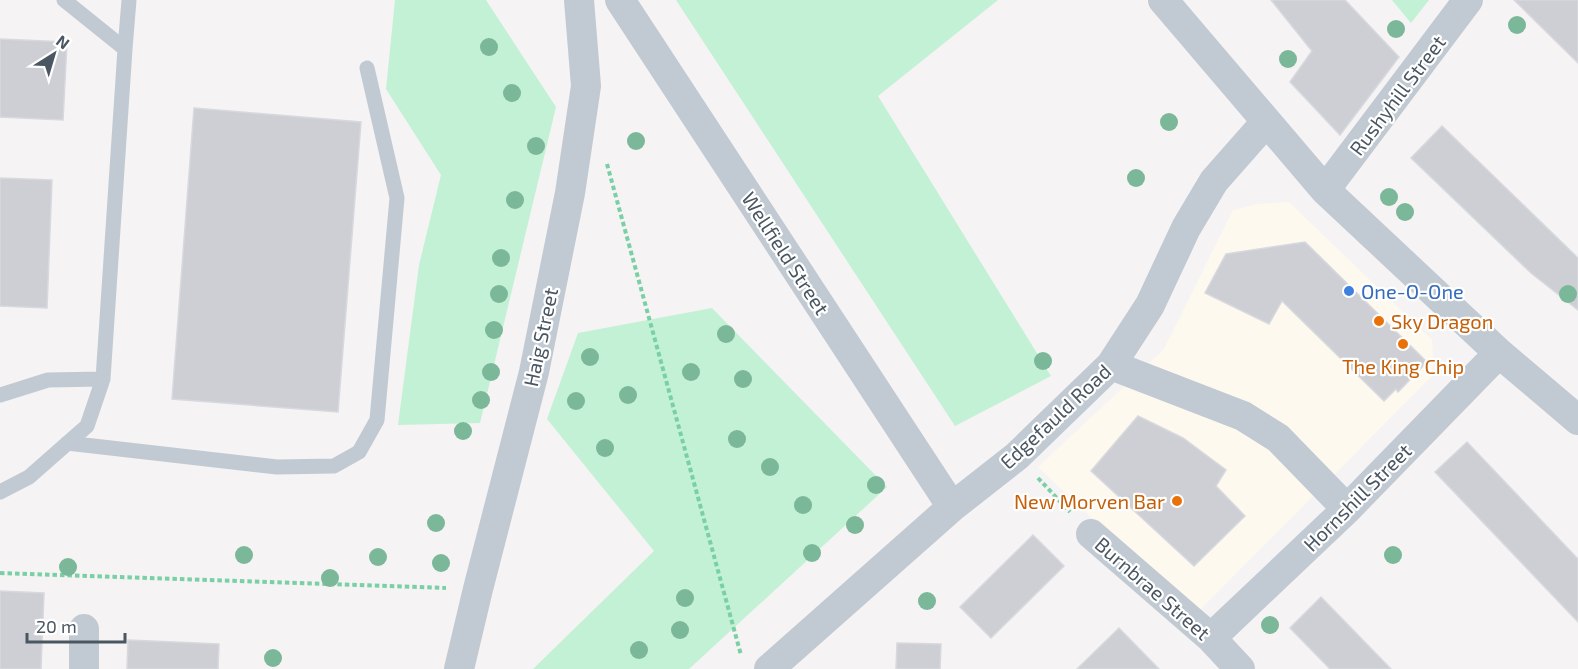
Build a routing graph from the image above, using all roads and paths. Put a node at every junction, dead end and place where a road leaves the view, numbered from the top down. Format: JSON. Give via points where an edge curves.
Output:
{"nodes":[{"id":1,"x":64,"y":0,"type":"edge"},
{"id":2,"x":129,"y":0,"type":"edge"},
{"id":3,"x":579,"y":0,"type":"edge"},
{"id":4,"x":620,"y":0,"type":"edge"},
{"id":5,"x":1162,"y":0,"type":"edge"},
{"id":6,"x":1468,"y":0,"type":"edge"},
{"id":7,"x":125,"y":49,"type":"junction"},
{"id":8,"x":367,"y":68,"type":"dead end"},
{"id":9,"x":1266,"y":122,"type":"junction"},
{"id":10,"x":605,"y":154,"type":"dead end"},
{"id":11,"x":1325,"y":190,"type":"junction"},
{"id":12,"x":1499,"y":353,"type":"junction"},
{"id":13,"x":1112,"y":365,"type":"junction"},
{"id":14,"x":103,"y":379,"type":"junction"},
{"id":15,"x":0,"y":395,"type":"edge"},
{"id":16,"x":1578,"y":420,"type":"edge"},
{"id":17,"x":67,"y":443,"type":"junction"},
{"id":18,"x":1017,"y":456,"type":"junction"},
{"id":19,"x":0,"y":492,"type":"edge"},
{"id":20,"x":952,"y":507,"type":"junction"},
{"id":21,"x":1347,"y":509,"type":"junction"},
{"id":22,"x":1091,"y":534,"type":"joint"},
{"id":23,"x":0,"y":573,"type":"edge"},
{"id":24,"x":478,"y":589,"type":"junction"},
{"id":25,"x":84,"y":630,"type":"dead end"},
{"id":26,"x":1211,"y":639,"type":"junction"},
{"id":27,"x":742,"y":658,"type":"dead end"},
{"id":28,"x":84,"y":669,"type":"edge"},
{"id":29,"x":459,"y":669,"type":"edge"},
{"id":30,"x":769,"y":669,"type":"edge"},
{"id":31,"x":1240,"y":669,"type":"edge"}],
"edges":[{"from":1,"to":7,"type":"lane"},
{"from":2,"to":7,"type":"lane"},
{"from":3,"to":24,"type":"street","name":"Haig Street","via":[[586,86],[570,193],[534,372]]},
{"from":4,"to":20,"type":"street","name":"Wellfield Street"},
{"from":5,"to":9,"type":"street"},
{"from":6,"to":11,"type":"street","name":"Rushyhill Street"},
{"from":7,"to":14,"type":"lane"},
{"from":8,"to":17,"type":"lane","via":[[397,198],[377,420],[359,452],[334,466],[277,467]]},
{"from":9,"to":11,"type":"street"},
{"from":9,"to":13,"type":"street","name":"Edgefauld Road","via":[[1214,181],[1186,228],[1150,305]]},
{"from":10,"to":27,"type":"path"},
{"from":11,"to":12,"type":"street"},
{"from":12,"to":16,"type":"street"},
{"from":12,"to":21,"type":"street","name":"Hornshill Street"},
{"from":13,"to":18,"type":"street","name":"Edgefauld Road"},
{"from":13,"to":21,"type":"street","via":[[1243,416],[1278,438]]},
{"from":14,"to":15,"type":"lane","via":[[48,380]]},
{"from":14,"to":17,"type":"lane","via":[[87,426]]},
{"from":17,"to":19,"type":"lane","via":[[29,477]]},
{"from":18,"to":20,"type":"street","name":"Edgefauld Road"},
{"from":18,"to":22,"type":"path"},
{"from":20,"to":30,"type":"street","name":"Edgefauld Road"},
{"from":21,"to":26,"type":"street","name":"Hornshill Street"},
{"from":22,"to":26,"type":"street","name":"Burnbrae Street"},
{"from":23,"to":24,"type":"path"},
{"from":24,"to":29,"type":"street","name":"Haig Street"},
{"from":25,"to":28,"type":"street"},
{"from":26,"to":31,"type":"street","name":"Burnbrae Street"}]}
